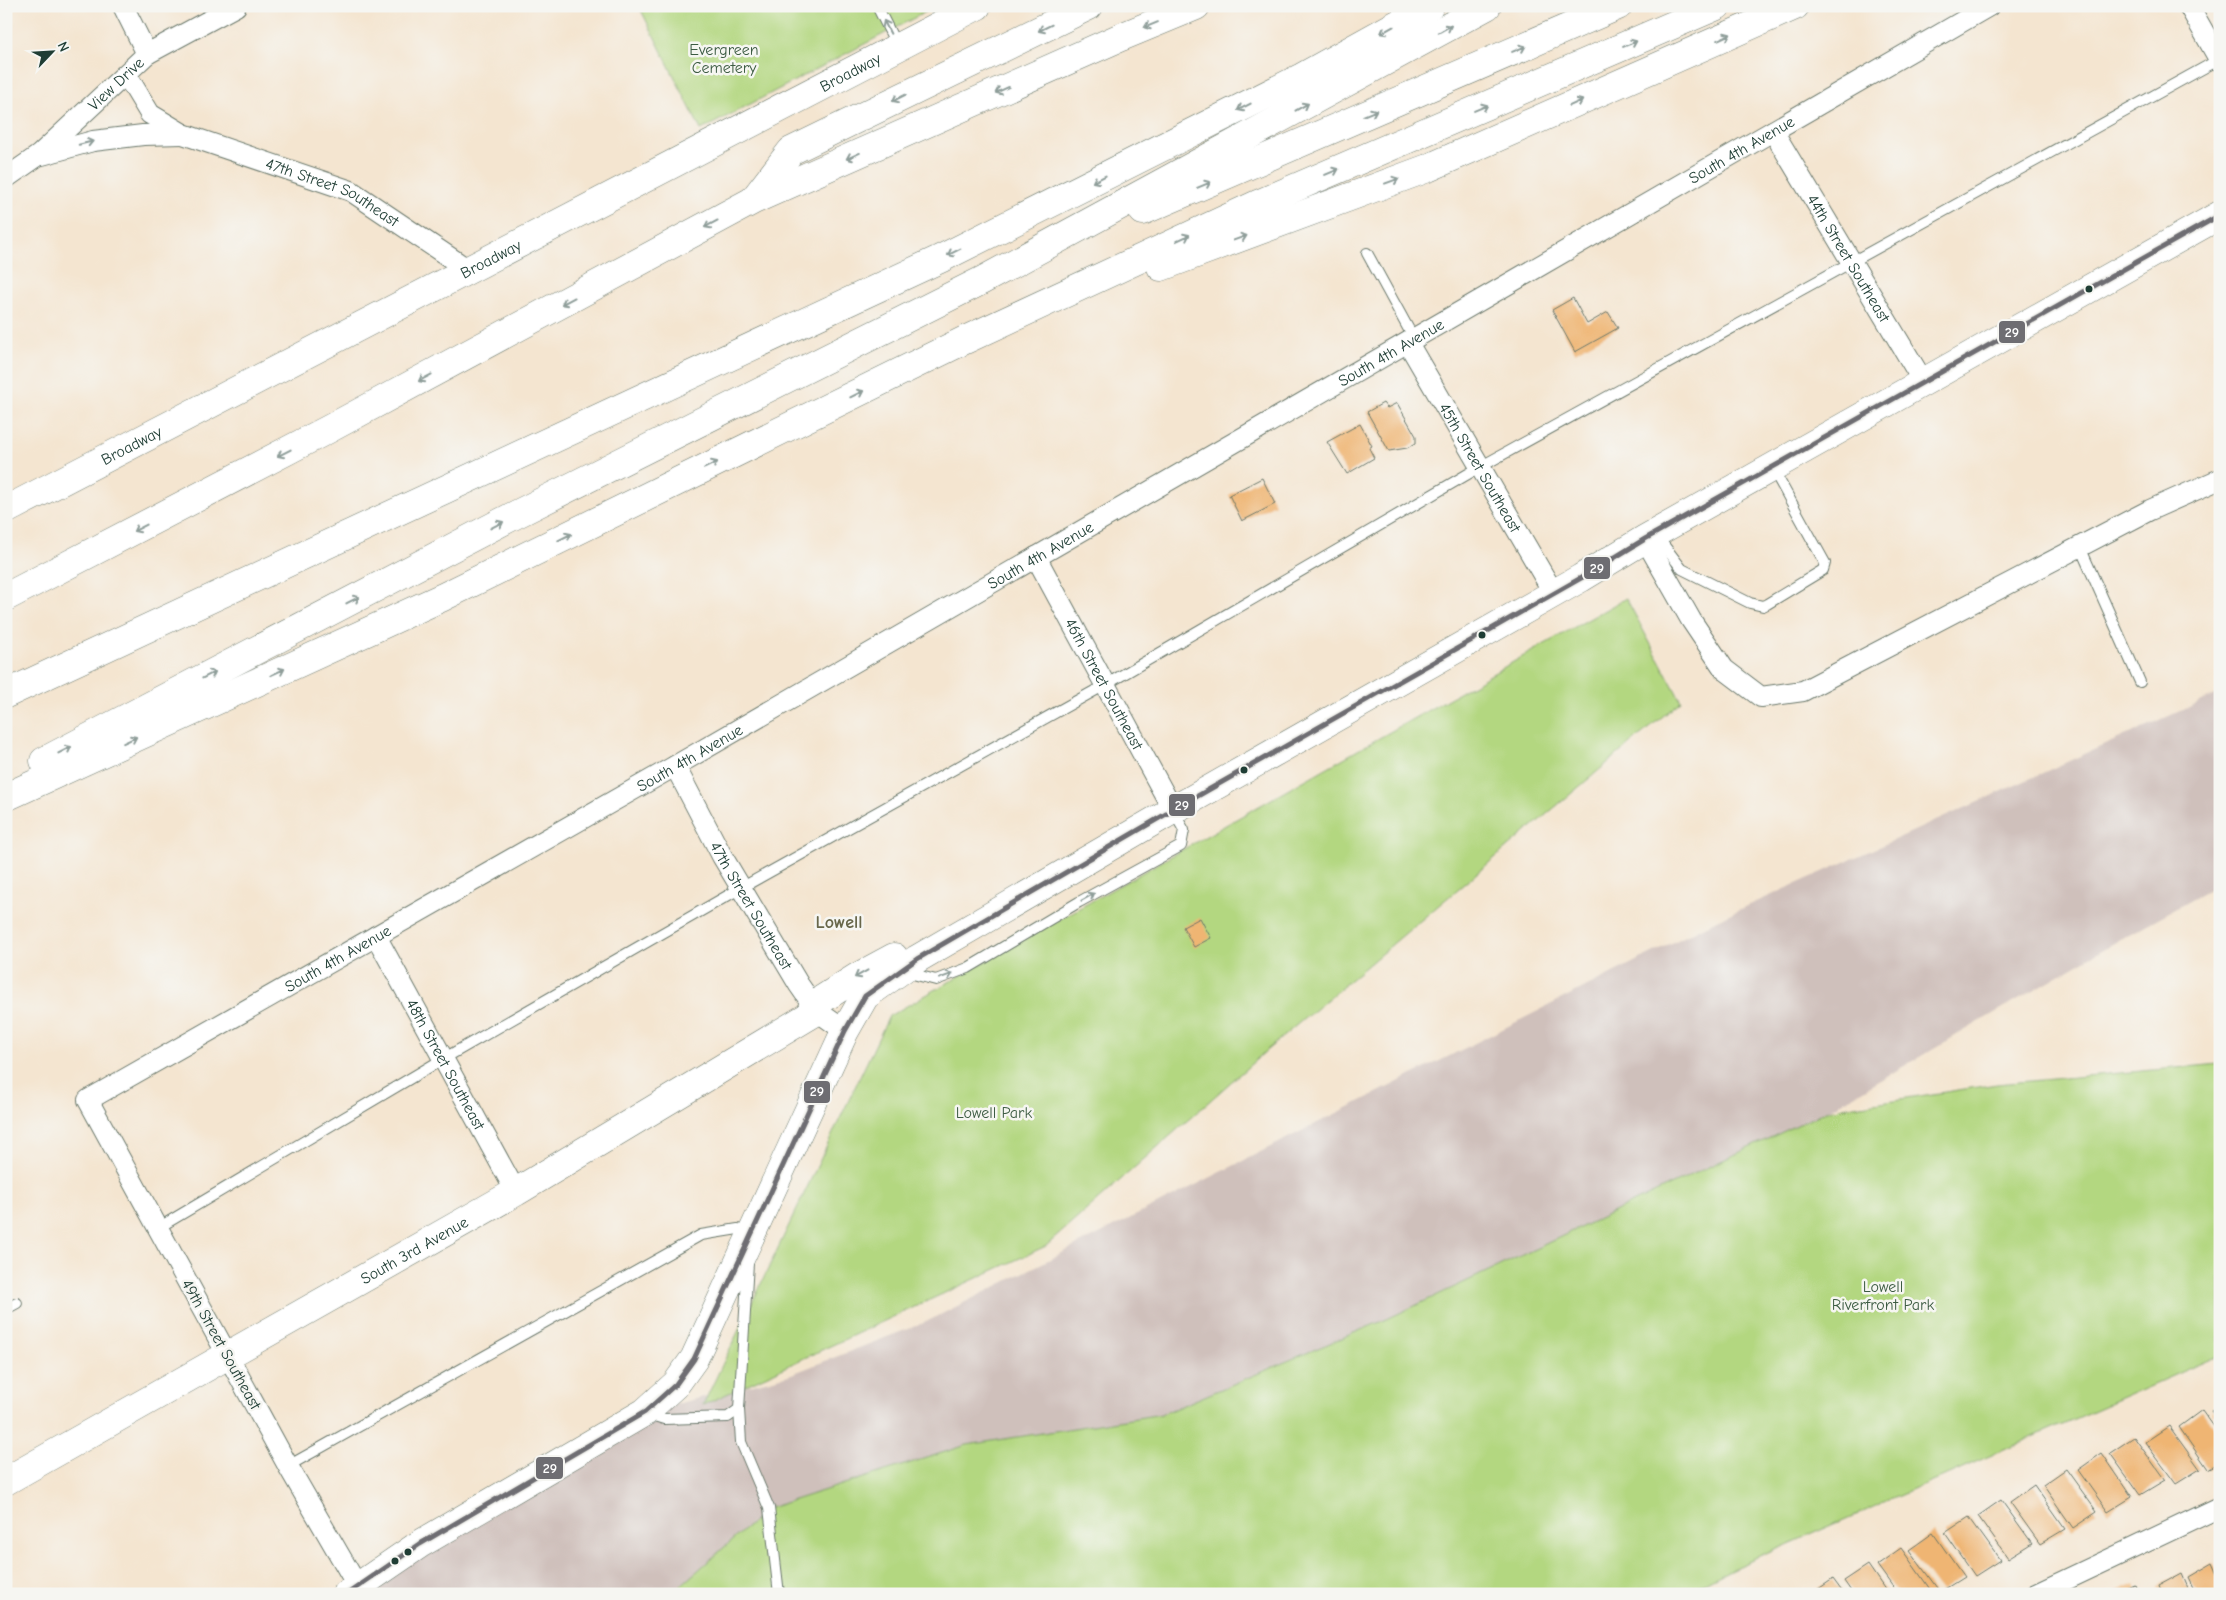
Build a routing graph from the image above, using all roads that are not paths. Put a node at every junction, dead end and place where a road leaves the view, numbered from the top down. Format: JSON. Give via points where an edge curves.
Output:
{"nodes":[{"id":1,"x":123,"y":6,"type":"edge"},
{"id":2,"x":236,"y":6,"type":"edge"},
{"id":3,"x":877,"y":6,"type":"edge"},
{"id":4,"x":977,"y":6,"type":"edge"},
{"id":5,"x":1089,"y":6,"type":"edge"},
{"id":6,"x":1196,"y":6,"type":"edge"},
{"id":7,"x":1430,"y":6,"type":"edge"},
{"id":8,"x":1487,"y":6,"type":"edge"},
{"id":9,"x":1618,"y":6,"type":"edge"},
{"id":10,"x":1717,"y":6,"type":"edge"},
{"id":11,"x":1795,"y":6,"type":"edge"},
{"id":12,"x":1989,"y":6,"type":"edge"},
{"id":13,"x":2189,"y":6,"type":"edge"},
{"id":14,"x":898,"y":47,"type":"junction"},
{"id":15,"x":147,"y":54,"type":"junction"},
{"id":16,"x":2219,"y":60,"type":"edge"},
{"id":17,"x":126,"y":74,"type":"junction"},
{"id":18,"x":1773,"y":132,"type":"junction"},
{"id":19,"x":183,"y":134,"type":"junction"},
{"id":20,"x":39,"y":155,"type":"junction"},
{"id":21,"x":6,"y":178,"type":"edge"},
{"id":22,"x":754,"y":200,"type":"junction"},
{"id":23,"x":2220,"y":215,"type":"edge"},
{"id":24,"x":1366,"y":253,"type":"dead end"},
{"id":25,"x":1851,"y":262,"type":"junction"},
{"id":26,"x":470,"y":271,"type":"junction"},
{"id":27,"x":983,"y":280,"type":"junction"},
{"id":28,"x":965,"y":340,"type":"junction"},
{"id":29,"x":1411,"y":341,"type":"junction"},
{"id":30,"x":1924,"y":383,"type":"junction"},
{"id":31,"x":1480,"y":467,"type":"junction"},
{"id":32,"x":1773,"y":468,"type":"junction"},
{"id":33,"x":2220,"y":479,"type":"edge"},
{"id":34,"x":6,"y":510,"type":"edge"},
{"id":35,"x":1650,"y":536,"type":"junction"},
{"id":36,"x":2080,"y":547,"type":"junction"},
{"id":37,"x":1036,"y":557,"type":"junction"},
{"id":38,"x":1553,"y":592,"type":"junction"},
{"id":39,"x":6,"y":597,"type":"edge"},
{"id":40,"x":2140,"y":682,"type":"dead end"},
{"id":41,"x":1105,"y":685,"type":"junction"},
{"id":42,"x":6,"y":694,"type":"edge"},
{"id":43,"x":675,"y":766,"type":"junction"},
{"id":44,"x":6,"y":781,"type":"edge"},
{"id":45,"x":6,"y":797,"type":"edge"},
{"id":46,"x":1173,"y":810,"type":"junction"},
{"id":47,"x":741,"y":888,"type":"junction"},
{"id":48,"x":1001,"y":910,"type":"junction"},
{"id":49,"x":376,"y":936,"type":"junction"},
{"id":50,"x":899,"y":971,"type":"junction"},
{"id":51,"x":815,"y":1008,"type":"junction"},
{"id":52,"x":845,"y":1031,"type":"junction"},
{"id":53,"x":443,"y":1059,"type":"junction"},
{"id":54,"x":88,"y":1100,"type":"joint"},
{"id":55,"x":516,"y":1192,"type":"junction"},
{"id":56,"x":158,"y":1228,"type":"junction"},
{"id":57,"x":750,"y":1240,"type":"junction"},
{"id":58,"x":17,"y":1303,"type":"dead end"},
{"id":59,"x":6,"y":1309,"type":"edge"},
{"id":60,"x":228,"y":1354,"type":"junction"},
{"id":61,"x":738,"y":1409,"type":"junction"},
{"id":62,"x":645,"y":1412,"type":"junction"},
{"id":63,"x":288,"y":1466,"type":"junction"},
{"id":64,"x":6,"y":1481,"type":"edge"},
{"id":65,"x":2220,"y":1507,"type":"edge"},
{"id":66,"x":352,"y":1590,"type":"edge"},
{"id":67,"x":779,"y":1594,"type":"edge"},
{"id":68,"x":2036,"y":1594,"type":"edge"}],
"edges":[{"from":1,"to":15,"type":"street"},
{"from":2,"to":15,"type":"street","name":"View Drive"},
{"from":14,"to":3,"type":"lane","one_way":true},
{"from":4,"to":14,"type":"main road","name":"Broadway"},
{"from":5,"to":22,"type":"main road","one_way":true,"via":[[791,151]]},
{"from":6,"to":22,"type":"main road","one_way":true},
{"from":7,"to":42,"type":"main road","one_way":true,"via":[[1302,78],[942,258]]},
{"from":27,"to":8,"type":"main road","one_way":true},
{"from":27,"to":9,"type":"main road","one_way":true},
{"from":28,"to":10,"type":"main road","one_way":true,"via":[[1260,203]]},
{"from":28,"to":11,"type":"main road","one_way":true,"via":[[1428,168]]},
{"from":12,"to":18,"type":"street","name":"South 4th Avenue"},
{"from":13,"to":16,"type":"street"},
{"from":14,"to":26,"type":"main road","name":"Broadway"},
{"from":15,"to":17,"type":"street","name":"View Drive"},
{"from":16,"to":25,"type":"lane"},
{"from":17,"to":19,"type":"street","name":"47th Street Southeast","via":[[150,114]]},
{"from":17,"to":20,"type":"street","name":"View Drive"},
{"from":18,"to":25,"type":"street","name":"44th Street Southeast"},
{"from":18,"to":29,"type":"street","name":"South 4th Avenue"},
{"from":20,"to":19,"type":"street","name":"47th Street Southeast","one_way":true,"via":[[93,141]]},
{"from":19,"to":26,"type":"street","name":"47th Street Southeast","via":[[351,191]]},
{"from":20,"to":21,"type":"street","name":"View Drive"},
{"from":22,"to":39,"type":"main road","one_way":true,"via":[[327,430]]},
{"from":23,"to":30,"type":"main road"},
{"from":24,"to":29,"type":"lane"},
{"from":25,"to":30,"type":"street","name":"44th Street Southeast"},
{"from":25,"to":31,"type":"lane"},
{"from":26,"to":34,"type":"main road","name":"Broadway"},
{"from":44,"to":27,"type":"main road","one_way":true,"via":[[513,516]]},
{"from":45,"to":28,"type":"main road","one_way":true,"via":[[443,597]]},
{"from":29,"to":31,"type":"street","name":"45th Street Southeast"},
{"from":29,"to":37,"type":"street","name":"South 4th Avenue"},
{"from":30,"to":32,"type":"main road"},
{"from":31,"to":38,"type":"street","name":"45th Street Southeast"},
{"from":31,"to":41,"type":"lane"},
{"from":32,"to":35,"type":"main road"},
{"from":32,"to":35,"type":"lane","via":[[1825,563],[1824,570],[1767,604],[1750,603],[1682,570]]},
{"from":33,"to":36,"type":"street","via":[[2150,510]]},
{"from":35,"to":36,"type":"street","via":[[1690,620],[1724,669],[1761,697],[1803,691]]},
{"from":35,"to":38,"type":"main road"},
{"from":36,"to":40,"type":"lane"},
{"from":37,"to":41,"type":"street","name":"46th Street Southeast"},
{"from":37,"to":43,"type":"street","name":"South 4th Avenue"},
{"from":38,"to":46,"type":"main road"},
{"from":41,"to":46,"type":"street","name":"46th Street Southeast"},
{"from":41,"to":47,"type":"lane"},
{"from":43,"to":47,"type":"street","name":"47th Street Southeast"},
{"from":43,"to":49,"type":"street","name":"South 4th Avenue"},
{"from":46,"to":48,"type":"main road"},
{"from":50,"to":46,"type":"lane","one_way":true,"via":[[936,980],[968,968],[1181,846],[1184,830]]},
{"from":47,"to":51,"type":"street","name":"47th Street Southeast"},
{"from":47,"to":53,"type":"lane"},
{"from":48,"to":50,"type":"main road"},
{"from":48,"to":51,"type":"main road","name":"South 3rd Avenue","one_way":true,"via":[[908,950],[857,977]]},
{"from":49,"to":53,"type":"street","name":"48th Street Southeast"},
{"from":49,"to":54,"type":"street","name":"South 4th Avenue"},
{"from":50,"to":52,"type":"main road","via":[[865,996]]},
{"from":51,"to":52,"type":"street","name":"47th Street Southeast"},
{"from":51,"to":55,"type":"main road","name":"South 3rd Avenue"},
{"from":52,"to":57,"type":"main road"},
{"from":53,"to":55,"type":"street","name":"48th Street Southeast"},
{"from":53,"to":56,"type":"lane"},
{"from":54,"to":56,"type":"street","name":"49th Street Southeast"},
{"from":55,"to":60,"type":"main road","name":"South 3rd Avenue"},
{"from":56,"to":60,"type":"street","name":"49th Street Southeast"},
{"from":57,"to":61,"type":"lane"},
{"from":57,"to":62,"type":"main road","via":[[694,1359],[676,1384]]},
{"from":57,"to":63,"type":"lane","via":[[738,1229],[701,1236]]},
{"from":58,"to":59,"type":"lane"},
{"from":60,"to":63,"type":"street","name":"49th Street Southeast"},
{"from":60,"to":64,"type":"main road","name":"South 3rd Avenue"},
{"from":61,"to":62,"type":"lane","via":[[728,1417],[718,1418],[664,1419]]},
{"from":61,"to":67,"type":"lane","via":[[741,1442],[769,1508]]},
{"from":62,"to":66,"type":"main road","via":[[420,1544]]},
{"from":63,"to":66,"type":"street","name":"49th Street Southeast"},
{"from":65,"to":68,"type":"street"}]}
